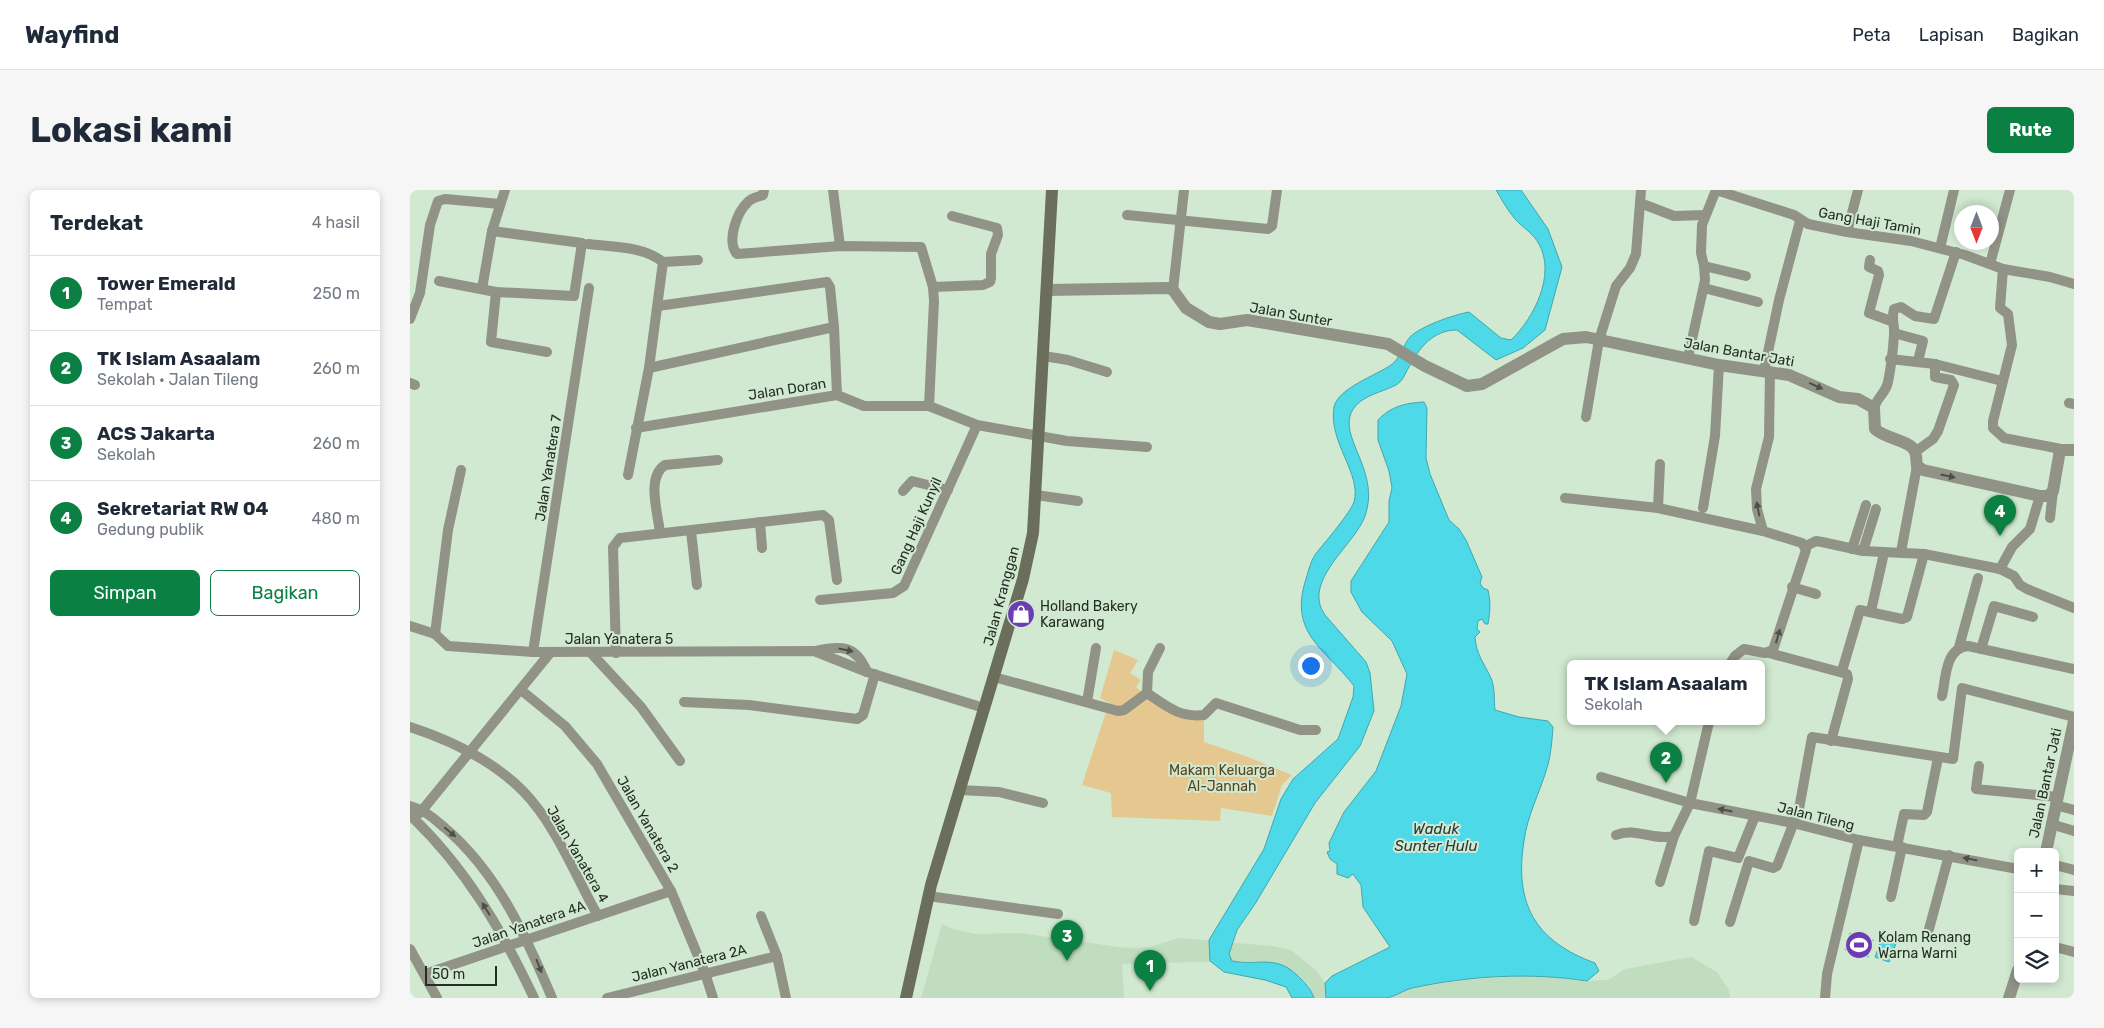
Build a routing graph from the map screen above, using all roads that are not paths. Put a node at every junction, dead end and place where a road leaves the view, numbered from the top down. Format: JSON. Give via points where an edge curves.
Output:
{"nodes":[{"id":1,"x":505,"y":190,"type":"edge"},
{"id":2,"x":764,"y":190,"type":"edge"},
{"id":3,"x":833,"y":190,"type":"edge"},
{"id":4,"x":1052,"y":190,"type":"edge"},
{"id":5,"x":1184,"y":190,"type":"edge"},
{"id":6,"x":1277,"y":190,"type":"edge"},
{"id":7,"x":1641,"y":190,"type":"edge"},
{"id":8,"x":1858,"y":190,"type":"edge"},
{"id":9,"x":1954,"y":190,"type":"edge"},
{"id":10,"x":2010,"y":190,"type":"edge"},
{"id":11,"x":1640,"y":203,"type":"junction"},
{"id":12,"x":500,"y":204,"type":"junction"},
{"id":13,"x":1127,"y":215,"type":"dead end"},
{"id":14,"x":1705,"y":215,"type":"junction"},
{"id":15,"x":952,"y":216,"type":"dead end"},
{"id":16,"x":1180,"y":219,"type":"junction"},
{"id":17,"x":1800,"y":221,"type":"junction"},
{"id":18,"x":492,"y":231,"type":"junction"},
{"id":19,"x":1847,"y":232,"type":"junction"},
{"id":20,"x":588,"y":244,"type":"dead end"},
{"id":21,"x":840,"y":246,"type":"junction"},
{"id":22,"x":1940,"y":248,"type":"junction"},
{"id":23,"x":1956,"y":252,"type":"junction"},
{"id":24,"x":698,"y":260,"type":"dead end"},
{"id":25,"x":1870,"y":260,"type":"dead end"},
{"id":26,"x":663,"y":262,"type":"junction"},
{"id":27,"x":1990,"y":264,"type":"junction"},
{"id":28,"x":1704,"y":266,"type":"junction"},
{"id":29,"x":2003,"y":269,"type":"junction"},
{"id":30,"x":1746,"y":276,"type":"dead end"},
{"id":31,"x":439,"y":281,"type":"dead end"},
{"id":32,"x":2074,"y":284,"type":"edge"},
{"id":33,"x":933,"y":287,"type":"junction"},
{"id":34,"x":589,"y":288,"type":"dead end"},
{"id":35,"x":1704,"y":288,"type":"junction"},
{"id":36,"x":482,"y":289,"type":"junction"},
{"id":37,"x":1047,"y":290,"type":"junction"},
{"id":38,"x":1173,"y":290,"type":"junction"},
{"id":39,"x":496,"y":292,"type":"junction"},
{"id":40,"x":413,"y":302,"type":"edge"},
{"id":41,"x":1758,"y":302,"type":"dead end"},
{"id":42,"x":658,"y":306,"type":"junction"},
{"id":43,"x":410,"y":319,"type":"edge"},
{"id":44,"x":1891,"y":320,"type":"junction"},
{"id":45,"x":834,"y":327,"type":"junction"},
{"id":46,"x":1894,"y":333,"type":"junction"},
{"id":47,"x":1600,"y":340,"type":"junction"},
{"id":48,"x":1394,"y":347,"type":"joint"},
{"id":49,"x":547,"y":352,"type":"dead end"},
{"id":50,"x":1044,"y":356,"type":"junction"},
{"id":51,"x":1688,"y":358,"type":"junction"},
{"id":52,"x":1890,"y":359,"type":"junction"},
{"id":53,"x":1918,"y":361,"type":"junction"},
{"id":54,"x":1935,"y":364,"type":"junction"},
{"id":55,"x":1719,"y":365,"type":"junction"},
{"id":56,"x":649,"y":368,"type":"junction"},
{"id":57,"x":1767,"y":371,"type":"junction"},
{"id":58,"x":1107,"y":372,"type":"dead end"},
{"id":59,"x":2002,"y":382,"type":"junction"},
{"id":60,"x":837,"y":394,"type":"junction"},
{"id":61,"x":928,"y":406,"type":"junction"},
{"id":62,"x":1874,"y":408,"type":"junction"},
{"id":63,"x":1586,"y":417,"type":"dead end"},
{"id":64,"x":977,"y":426,"type":"junction"},
{"id":65,"x":636,"y":428,"type":"junction"},
{"id":66,"x":1040,"y":436,"type":"junction"},
{"id":67,"x":1147,"y":447,"type":"dead end"},
{"id":68,"x":2068,"y":449,"type":"edge"},
{"id":69,"x":1915,"y":452,"type":"junction"},
{"id":70,"x":718,"y":460,"type":"dead end"},
{"id":71,"x":1660,"y":464,"type":"dead end"},
{"id":72,"x":1917,"y":466,"type":"junction"},
{"id":73,"x":461,"y":470,"type":"dead end"},
{"id":74,"x":628,"y":475,"type":"dead end"},
{"id":75,"x":948,"y":490,"type":"junction"},
{"id":76,"x":903,"y":491,"type":"dead end"},
{"id":77,"x":2053,"y":491,"type":"junction"},
{"id":78,"x":1036,"y":496,"type":"junction"},
{"id":79,"x":2040,"y":496,"type":"junction"},
{"id":80,"x":1565,"y":498,"type":"dead end"},
{"id":81,"x":1078,"y":501,"type":"dead end"},
{"id":82,"x":1871,"y":507,"type":"dead end"},
{"id":83,"x":1658,"y":508,"type":"junction"},
{"id":84,"x":1703,"y":508,"type":"dead end"},
{"id":85,"x":2050,"y":518,"type":"dead end"},
{"id":86,"x":760,"y":522,"type":"junction"},
{"id":87,"x":691,"y":531,"type":"junction"},
{"id":88,"x":1763,"y":531,"type":"junction"},
{"id":89,"x":660,"y":533,"type":"junction"},
{"id":90,"x":1806,"y":546,"type":"junction"},
{"id":91,"x":762,"y":548,"type":"dead end"},
{"id":92,"x":1858,"y":550,"type":"junction"},
{"id":93,"x":1901,"y":552,"type":"junction"},
{"id":94,"x":1884,"y":553,"type":"junction"},
{"id":95,"x":1924,"y":554,"type":"junction"},
{"id":96,"x":2000,"y":569,"type":"junction"},
{"id":97,"x":1978,"y":578,"type":"dead end"},
{"id":98,"x":837,"y":580,"type":"dead end"},
{"id":99,"x":697,"y":585,"type":"dead end"},
{"id":100,"x":1792,"y":588,"type":"junction"},
{"id":101,"x":1816,"y":594,"type":"dead end"},
{"id":102,"x":820,"y":600,"type":"dead end"},
{"id":103,"x":2074,"y":608,"type":"edge"},
{"id":104,"x":1871,"y":610,"type":"junction"},
{"id":105,"x":2033,"y":617,"type":"dead end"},
{"id":106,"x":410,"y":626,"type":"edge"},
{"id":107,"x":435,"y":634,"type":"junction"},
{"id":108,"x":1959,"y":647,"type":"junction"},
{"id":109,"x":1096,"y":648,"type":"dead end"},
{"id":110,"x":1160,"y":648,"type":"dead end"},
{"id":111,"x":1981,"y":649,"type":"junction"},
{"id":112,"x":533,"y":652,"type":"junction"},
{"id":113,"x":550,"y":653,"type":"junction"},
{"id":114,"x":616,"y":653,"type":"junction"},
{"id":115,"x":1769,"y":653,"type":"junction"},
{"id":116,"x":592,"y":654,"type":"junction"},
{"id":117,"x":1732,"y":660,"type":"edge"},
{"id":118,"x":2074,"y":669,"type":"edge"},
{"id":119,"x":1842,"y":671,"type":"junction"},
{"id":120,"x":871,"y":673,"type":"junction"},
{"id":121,"x":994,"y":677,"type":"junction"},
{"id":122,"x":521,"y":690,"type":"junction"},
{"id":123,"x":1147,"y":693,"type":"junction"},
{"id":124,"x":1942,"y":696,"type":"dead end"},
{"id":125,"x":684,"y":702,"type":"dead end"},
{"id":126,"x":1087,"y":702,"type":"junction"},
{"id":127,"x":984,"y":708,"type":"junction"},
{"id":128,"x":2074,"y":717,"type":"edge"},
{"id":129,"x":2074,"y":721,"type":"edge"},
{"id":130,"x":1708,"y":725,"type":"edge"},
{"id":131,"x":410,"y":727,"type":"edge"},
{"id":132,"x":1316,"y":730,"type":"dead end"},
{"id":133,"x":1831,"y":742,"type":"junction"},
{"id":134,"x":467,"y":752,"type":"junction"},
{"id":135,"x":1938,"y":758,"type":"junction"},
{"id":136,"x":680,"y":761,"type":"dead end"},
{"id":137,"x":1980,"y":766,"type":"dead end"},
{"id":138,"x":1601,"y":777,"type":"dead end"},
{"id":139,"x":959,"y":790,"type":"junction"},
{"id":140,"x":2056,"y":801,"type":"junction"},
{"id":141,"x":1042,"y":803,"type":"dead end"},
{"id":142,"x":1690,"y":803,"type":"junction"},
{"id":143,"x":410,"y":806,"type":"edge"},
{"id":144,"x":423,"y":809,"type":"junction"},
{"id":145,"x":2074,"y":810,"type":"edge"},
{"id":146,"x":1755,"y":816,"type":"junction"},
{"id":147,"x":412,"y":817,"type":"edge"},
{"id":148,"x":1793,"y":823,"type":"junction"},
{"id":149,"x":2051,"y":824,"type":"junction"},
{"id":150,"x":2074,"y":831,"type":"edge"},
{"id":151,"x":1616,"y":835,"type":"dead end"},
{"id":152,"x":1674,"y":836,"type":"junction"},
{"id":153,"x":1858,"y":840,"type":"junction"},
{"id":154,"x":1899,"y":847,"type":"junction"},
{"id":155,"x":2047,"y":848,"type":"edge"},
{"id":156,"x":1949,"y":855,"type":"junction"},
{"id":157,"x":2059,"y":867,"type":"edge"},
{"id":158,"x":2014,"y":868,"type":"edge"},
{"id":159,"x":2074,"y":870,"type":"edge"},
{"id":160,"x":1660,"y":882,"type":"dead end"},
{"id":161,"x":2059,"y":889,"type":"edge"},
{"id":162,"x":671,"y":891,"type":"junction"},
{"id":163,"x":2074,"y":891,"type":"edge"},
{"id":164,"x":928,"y":896,"type":"junction"},
{"id":165,"x":1891,"y":897,"type":"dead end"},
{"id":166,"x":1058,"y":914,"type":"dead end"},
{"id":167,"x":598,"y":916,"type":"junction"},
{"id":168,"x":761,"y":916,"type":"dead end"},
{"id":169,"x":1694,"y":921,"type":"dead end"},
{"id":170,"x":1730,"y":922,"type":"dead end"},
{"id":171,"x":1928,"y":929,"type":"dead end"},
{"id":172,"x":528,"y":939,"type":"junction"},
{"id":173,"x":509,"y":946,"type":"junction"},
{"id":174,"x":410,"y":949,"type":"edge"},
{"id":175,"x":2059,"y":949,"type":"edge"},
{"id":176,"x":2074,"y":952,"type":"edge"},
{"id":177,"x":777,"y":956,"type":"junction"},
{"id":178,"x":705,"y":973,"type":"junction"},
{"id":179,"x":425,"y":974,"type":"junction"},
{"id":180,"x":2014,"y":982,"type":"edge"},
{"id":181,"x":632,"y":995,"type":"edge"},
{"id":182,"x":437,"y":998,"type":"edge"},
{"id":183,"x":534,"y":998,"type":"edge"},
{"id":184,"x":552,"y":998,"type":"edge"},
{"id":185,"x":607,"y":998,"type":"edge"},
{"id":186,"x":713,"y":998,"type":"edge"},
{"id":187,"x":786,"y":998,"type":"edge"},
{"id":188,"x":906,"y":998,"type":"edge"},
{"id":189,"x":1825,"y":998,"type":"edge"},
{"id":190,"x":2009,"y":998,"type":"edge"}],
"edges":[{"from":1,"to":12,"type":"street"},
{"from":2,"to":21,"type":"street","via":[[763,195],[748,202],[738,218],[733,236],[736,253]]},
{"from":3,"to":21,"type":"street"},
{"from":4,"to":37,"type":"main road","name":"Jalan Kranggan"},
{"from":5,"to":16,"type":"street"},
{"from":6,"to":16,"type":"street","via":[[1272,226],[1268,229]]},
{"from":7,"to":11,"type":"street"},
{"from":8,"to":19,"type":"street"},
{"from":9,"to":22,"type":"street"},
{"from":10,"to":27,"type":"street"},
{"from":11,"to":14,"type":"street","via":[[1674,216]]},
{"from":11,"to":47,"type":"street","via":[[1636,254],[1616,286]]},
{"from":12,"to":18,"type":"street"},
{"from":12,"to":40,"type":"street","via":[[438,201],[430,225],[423,279]]},
{"from":13,"to":16,"type":"street"},
{"from":14,"to":17,"type":"street","name":"Gang Haji Tamin","via":[[1713,193],[1719,190],[1794,215]]},
{"from":14,"to":28,"type":"street","name":"Gang Haji Tamin","via":[[1701,253]]},
{"from":15,"to":33,"type":"street","via":[[997,228],[998,235],[991,254],[991,278],[987,284],[977,286]]},
{"from":16,"to":38,"type":"street"},
{"from":17,"to":19,"type":"street","name":"Gang Haji Tamin"},
{"from":17,"to":57,"type":"street","via":[[1779,300]]},
{"from":18,"to":36,"type":"street"},
{"from":18,"to":39,"type":"street","via":[[582,243],[574,296]]},
{"from":19,"to":22,"type":"street","name":"Gang Haji Tamin"},
{"from":20,"to":26,"type":"street","via":[[637,251],[653,255]]},
{"from":21,"to":33,"type":"street","via":[[920,246]]},
{"from":22,"to":23,"type":"street","name":"Gang Haji Tamin"},
{"from":23,"to":27,"type":"street","name":"Gang Haji Tamin"},
{"from":23,"to":44,"type":"street","via":[[1936,318],[1930,320],[1915,316],[1899,306],[1894,309]]},
{"from":24,"to":26,"type":"street"},
{"from":25,"to":44,"type":"street","via":[[1869,267],[1879,275],[1870,313]]},
{"from":26,"to":42,"type":"street"},
{"from":27,"to":29,"type":"street","name":"Gang Haji Tamin"},
{"from":28,"to":30,"type":"street"},
{"from":28,"to":35,"type":"street","name":"Gang Haji Tamin"},
{"from":29,"to":32,"type":"street","name":"Gang Haji Tamin","via":[[2050,276]]},
{"from":29,"to":59,"type":"street","via":[[2000,308],[2008,314],[2012,341]]},
{"from":31,"to":36,"type":"street"},
{"from":33,"to":61,"type":"street"},
{"from":34,"to":112,"type":"street","name":"Jalan Yanatera 7"},
{"from":35,"to":41,"type":"street"},
{"from":35,"to":51,"type":"street","name":"Gang Haji Tamin"},
{"from":36,"to":39,"type":"street"},
{"from":37,"to":38,"type":"street"},
{"from":37,"to":50,"type":"main road","name":"Jalan Kranggan"},
{"from":38,"to":48,"type":"street","name":"Jalan Sunter","via":[[1186,308],[1210,322],[1220,324],[1247,320]]},
{"from":39,"to":49,"type":"street","via":[[491,342]]},
{"from":40,"to":43,"type":"street"},
{"from":42,"to":45,"type":"street","via":[[825,281],[830,287]]},
{"from":42,"to":56,"type":"street"},
{"from":44,"to":46,"type":"street"},
{"from":45,"to":56,"type":"street"},
{"from":45,"to":60,"type":"street"},
{"from":46,"to":52,"type":"street"},
{"from":46,"to":53,"type":"street","via":[[1922,341]]},
{"from":47,"to":48,"type":"street","name":"Jalan Bantar Jati","via":[[1579,336],[1563,339],[1482,384],[1472,386],[1421,364]]},
{"from":47,"to":51,"type":"street","name":"Jalan Bantar Jati"},
{"from":47,"to":63,"type":"street"},
{"from":50,"to":58,"type":"street"},
{"from":50,"to":66,"type":"main road","name":"Jalan Kranggan"},
{"from":51,"to":55,"type":"street","name":"Jalan Bantar Jati"},
{"from":52,"to":53,"type":"street"},
{"from":52,"to":62,"type":"street","via":[[1888,384],[1885,392],[1876,399]]},
{"from":53,"to":54,"type":"street"},
{"from":54,"to":59,"type":"street"},
{"from":54,"to":69,"type":"street","via":[[1935,377],[1951,380],[1954,385],[1938,432]]},
{"from":55,"to":57,"type":"street","name":"Jalan Bantar Jati"},
{"from":55,"to":84,"type":"street","via":[[1715,436]]},
{"from":56,"to":65,"type":"street"},
{"from":57,"to":62,"type":"street","name":"Jalan Bantar Jati","one_way":true,"via":[[1790,375],[1838,397],[1858,399]]},
{"from":88,"to":57,"type":"street","one_way":true,"via":[[1756,489],[1769,437]]},
{"from":59,"to":68,"type":"street","via":[[1993,421],[1997,434]]},
{"from":60,"to":61,"type":"street","name":"Jalan Doran","via":[[864,406]]},
{"from":60,"to":65,"type":"street","name":"Jalan Doran"},
{"from":61,"to":64,"type":"street","name":"Jalan Doran"},
{"from":62,"to":69,"type":"street","via":[[1875,429],[1911,446]]},
{"from":64,"to":66,"type":"street","name":"Jalan Doran"},
{"from":64,"to":75,"type":"street","name":"Gang Haji Kunyil"},
{"from":65,"to":74,"type":"street"},
{"from":66,"to":67,"type":"street","name":"Jalan Doran"},
{"from":66,"to":78,"type":"main road","name":"Jalan Kranggan"},
{"from":68,"to":77,"type":"street"},
{"from":69,"to":72,"type":"street"},
{"from":70,"to":89,"type":"street","via":[[665,465],[659,469],[654,484]]},
{"from":71,"to":83,"type":"street"},
{"from":72,"to":79,"type":"street","one_way":true,"via":[[1927,472]]},
{"from":72,"to":93,"type":"street"},
{"from":73,"to":107,"type":"street","via":[[447,538]]},
{"from":75,"to":76,"type":"street","via":[[912,481]]},
{"from":75,"to":102,"type":"street","name":"Gang Haji Kunyil","via":[[900,590]]},
{"from":77,"to":79,"type":"street","via":[[2048,496]]},
{"from":77,"to":85,"type":"street"},
{"from":78,"to":81,"type":"street"},
{"from":78,"to":121,"type":"main road","name":"Jalan Kranggan","via":[[1025,572]]},
{"from":79,"to":96,"type":"street","via":[[2030,529],[2012,546]]},
{"from":80,"to":83,"type":"street"},
{"from":82,"to":92,"type":"street"},
{"from":83,"to":88,"type":"street"},
{"from":86,"to":87,"type":"street"},
{"from":86,"to":91,"type":"street"},
{"from":86,"to":98,"type":"street","via":[[826,517]]},
{"from":87,"to":89,"type":"street"},
{"from":87,"to":99,"type":"street"},
{"from":88,"to":90,"type":"street","via":[[1789,537]]},
{"from":89,"to":114,"type":"street","via":[[620,538],[613,546]]},
{"from":90,"to":92,"type":"street","via":[[1816,541]]},
{"from":90,"to":100,"type":"street"},
{"from":92,"to":94,"type":"street"},
{"from":93,"to":94,"type":"street"},
{"from":93,"to":95,"type":"street"},
{"from":94,"to":104,"type":"street"},
{"from":95,"to":96,"type":"street"},
{"from":95,"to":104,"type":"street","via":[[1907,618]]},
{"from":96,"to":103,"type":"street","via":[[2014,576],[2027,589]]},
{"from":97,"to":108,"type":"street"},
{"from":100,"to":101,"type":"street"},
{"from":115,"to":100,"type":"street","one_way":true,"via":[[1777,642]]},
{"from":104,"to":119,"type":"street","via":[[1859,611]]},
{"from":105,"to":111,"type":"street","via":[[1994,606]]},
{"from":106,"to":107,"type":"street"},
{"from":107,"to":112,"type":"street","via":[[448,646]]},
{"from":108,"to":111,"type":"street"},
{"from":108,"to":124,"type":"street","via":[[1950,660]]},
{"from":109,"to":126,"type":"street"},
{"from":110,"to":123,"type":"street","via":[[1148,672]]},
{"from":111,"to":118,"type":"street"},
{"from":112,"to":113,"type":"street"},
{"from":113,"to":116,"type":"street","name":"Jalan Yanatera 5"},
{"from":113,"to":122,"type":"street","name":"Jalan Yanatera 5"},
{"from":114,"to":116,"type":"street","name":"Jalan Yanatera 5"},
{"from":114,"to":120,"type":"street","name":"Jalan Yanatera 5","via":[[814,651],[826,648],[849,650],[858,655]]},
{"from":115,"to":117,"type":"street","via":[[1744,649]]},
{"from":115,"to":119,"type":"street"},
{"from":116,"to":136,"type":"street","via":[[641,707]]},
{"from":119,"to":133,"type":"street","via":[[1848,679]]},
{"from":120,"to":125,"type":"street","via":[[863,716],[857,719],[749,705]]},
{"from":120,"to":127,"type":"street"},
{"from":121,"to":126,"type":"street"},
{"from":121,"to":127,"type":"main road","name":"Jalan Kranggan"},
{"from":122,"to":134,"type":"street","name":"Jalan Yanatera 5"},
{"from":122,"to":162,"type":"street","name":"Jalan Yanatera 2","via":[[564,726],[597,764]]},
{"from":123,"to":126,"type":"street","via":[[1121,711]]},
{"from":123,"to":132,"type":"street","via":[[1182,715],[1204,715],[1216,703],[1300,730]]},
{"from":127,"to":139,"type":"main road","name":"Jalan Kranggan"},
{"from":128,"to":135,"type":"street","via":[[1962,688],[1954,756],[1948,760]]},
{"from":129,"to":140,"type":"street","name":"Jalan Bantar Jati"},
{"from":130,"to":142,"type":"street"},
{"from":131,"to":134,"type":"street","name":"Jalan Yanatera 4"},
{"from":133,"to":135,"type":"street"},
{"from":133,"to":148,"type":"street","via":[[1811,738],[1800,804]]},
{"from":134,"to":144,"type":"street","name":"Jalan Yanatera 5"},
{"from":134,"to":167,"type":"street","name":"Jalan Yanatera 4","via":[[510,781],[534,804]]},
{"from":135,"to":154,"type":"street","via":[[1927,812],[1924,815],[1904,814]]},
{"from":137,"to":140,"type":"street","via":[[1976,789]]},
{"from":138,"to":142,"type":"street","name":"Jalan Tileng"},
{"from":139,"to":141,"type":"street","via":[[999,792]]},
{"from":139,"to":164,"type":"main road","name":"Jalan Kranggan"},
{"from":140,"to":145,"type":"street"},
{"from":140,"to":149,"type":"street","name":"Jalan Bantar Jati"},
{"from":146,"to":142,"type":"street","name":"Jalan Tileng","one_way":true},
{"from":142,"to":152,"type":"street"},
{"from":143,"to":144,"type":"street"},
{"from":144,"to":147,"type":"street","name":"Jalan Yanatera 5"},
{"from":144,"to":172,"type":"street","one_way":true,"via":[[465,845]]},
{"from":146,"to":148,"type":"street","name":"Jalan Tileng"},
{"from":146,"to":169,"type":"street","via":[[1741,856],[1710,851]]},
{"from":173,"to":147,"type":"street","one_way":true,"via":[[466,877]]},
{"from":148,"to":153,"type":"street","name":"Jalan Tileng"},
{"from":148,"to":170,"type":"street","via":[[1777,866],[1772,868],[1750,861]]},
{"from":149,"to":150,"type":"street"},
{"from":149,"to":155,"type":"street","name":"Jalan Bantar Jati"},
{"from":151,"to":152,"type":"street","via":[[1630,832],[1649,837]]},
{"from":152,"to":160,"type":"street"},
{"from":153,"to":154,"type":"street","name":"Jalan Tileng"},
{"from":153,"to":189,"type":"street","via":[[1827,974]]},
{"from":154,"to":156,"type":"street","name":"Jalan Tileng"},
{"from":154,"to":165,"type":"street"},
{"from":158,"to":156,"type":"street","name":"Jalan Tileng","one_way":true},
{"from":156,"to":171,"type":"street"},
{"from":157,"to":159,"type":"street"},
{"from":161,"to":163,"type":"street"},
{"from":162,"to":167,"type":"street","name":"Jalan Yanatera 4A"},
{"from":162,"to":178,"type":"street","name":"Jalan Yanatera 2"},
{"from":164,"to":166,"type":"street"},
{"from":164,"to":188,"type":"main road","name":"Jalan Kranggan"},
{"from":167,"to":172,"type":"street","name":"Jalan Yanatera 4A"},
{"from":168,"to":177,"type":"street"},
{"from":172,"to":173,"type":"street","name":"Jalan Yanatera 4A"},
{"from":172,"to":184,"type":"street","one_way":true},
{"from":173,"to":179,"type":"street","name":"Jalan Yanatera 4A"},
{"from":173,"to":183,"type":"street"},
{"from":174,"to":179,"type":"street"},
{"from":175,"to":176,"type":"street"},
{"from":177,"to":178,"type":"street","name":"Jalan Yanatera 2A"},
{"from":177,"to":187,"type":"street"},
{"from":178,"to":181,"type":"street","name":"Jalan Yanatera 2A"},
{"from":178,"to":186,"type":"street","name":"Jalan Yanatera 2"},
{"from":179,"to":182,"type":"street"},
{"from":180,"to":190,"type":"street"},
{"from":181,"to":185,"type":"street","name":"Jalan Yanatera 2A"}]}
